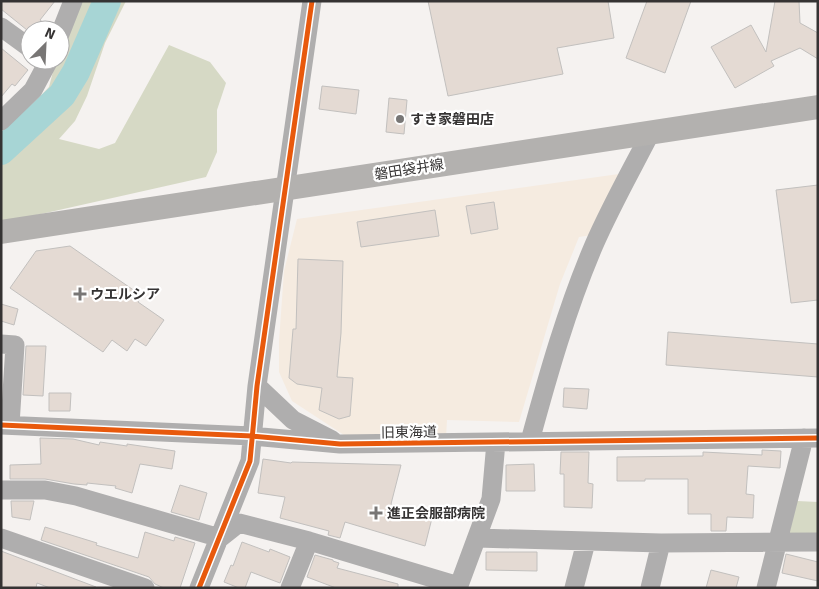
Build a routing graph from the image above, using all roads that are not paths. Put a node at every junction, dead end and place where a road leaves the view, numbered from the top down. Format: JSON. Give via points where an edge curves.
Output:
{"nodes":[{"id":1,"x":73,"y":1,"type":"edge"},
{"id":2,"x":312,"y":1,"type":"edge"},
{"id":3,"x":66,"y":20,"type":"edge"},
{"id":4,"x":1,"y":28,"type":"edge"},
{"id":5,"x":20,"y":41,"type":"edge"},
{"id":6,"x":43,"y":70,"type":"edge"},
{"id":7,"x":818,"y":107,"type":"edge"},
{"id":8,"x":1,"y":121,"type":"edge"},
{"id":9,"x":651,"y":132,"type":"junction"},
{"id":10,"x":284,"y":188,"type":"junction"},
{"id":11,"x":1,"y":232,"type":"edge"},
{"id":12,"x":1,"y":344,"type":"edge"},
{"id":13,"x":257,"y":386,"type":"junction"},
{"id":14,"x":6,"y":425,"type":"edge"},
{"id":15,"x":252,"y":436,"type":"junction"},
{"id":16,"x":811,"y":438,"type":"edge"},
{"id":17,"x":530,"y":441,"type":"junction"},
{"id":18,"x":496,"y":442,"type":"junction"},
{"id":19,"x":340,"y":444,"type":"junction"},
{"id":20,"x":1,"y":490,"type":"edge"},
{"id":21,"x":1,"y":538,"type":"edge"},
{"id":22,"x":220,"y":538,"type":"junction"},
{"id":23,"x":477,"y":538,"type":"junction"},
{"id":24,"x":309,"y":541,"type":"junction"},
{"id":25,"x":586,"y":542,"type":"junction"},
{"id":26,"x":777,"y":542,"type":"junction"},
{"id":27,"x":818,"y":542,"type":"edge"},
{"id":28,"x":661,"y":543,"type":"junction"},
{"id":29,"x":294,"y":586,"type":"edge"},
{"id":30,"x":459,"y":587,"type":"edge"},
{"id":31,"x":145,"y":588,"type":"edge"},
{"id":32,"x":199,"y":588,"type":"edge"},
{"id":33,"x":574,"y":588,"type":"edge"},
{"id":34,"x":650,"y":588,"type":"edge"},
{"id":35,"x":766,"y":588,"type":"edge"}],
"edges":[{"from":1,"to":3,"type":"street"},
{"from":2,"to":10,"type":"street"},
{"from":4,"to":5,"type":"street"},
{"from":6,"to":8,"type":"street","via":[[33,90]]},
{"from":7,"to":9,"type":"main road","name":"磐田袋井線"},
{"from":9,"to":10,"type":"main road","name":"磐田袋井線"},
{"from":9,"to":17,"type":"street","via":[[594,244],[543,391]]},
{"from":10,"to":11,"type":"main road","name":"磐田袋井線"},
{"from":10,"to":13,"type":"street"},
{"from":12,"to":14,"type":"street","via":[[15,345]]},
{"from":13,"to":15,"type":"street"},
{"from":13,"to":19,"type":"street","via":[[293,420]]},
{"from":14,"to":15,"type":"street","name":"旧東海道"},
{"from":15,"to":19,"type":"street","name":"旧東海道"},
{"from":15,"to":22,"type":"street","via":[[250,461]]},
{"from":16,"to":17,"type":"street","name":"旧東海道"},
{"from":16,"to":26,"type":"street"},
{"from":17,"to":18,"type":"street","name":"旧東海道"},
{"from":18,"to":19,"type":"street","name":"旧東海道"},
{"from":18,"to":23,"type":"street","via":[[491,499]]},
{"from":20,"to":22,"type":"street","via":[[45,490],[76,496]]},
{"from":21,"to":31,"type":"street"},
{"from":22,"to":24,"type":"street","via":[[240,523]]},
{"from":22,"to":32,"type":"street"},
{"from":23,"to":25,"type":"street"},
{"from":23,"to":30,"type":"street"},
{"from":24,"to":29,"type":"street"},
{"from":24,"to":30,"type":"street"},
{"from":25,"to":28,"type":"street"},
{"from":25,"to":33,"type":"street"},
{"from":26,"to":27,"type":"street"},
{"from":26,"to":28,"type":"street"},
{"from":26,"to":35,"type":"street"},
{"from":28,"to":34,"type":"street"}]}
